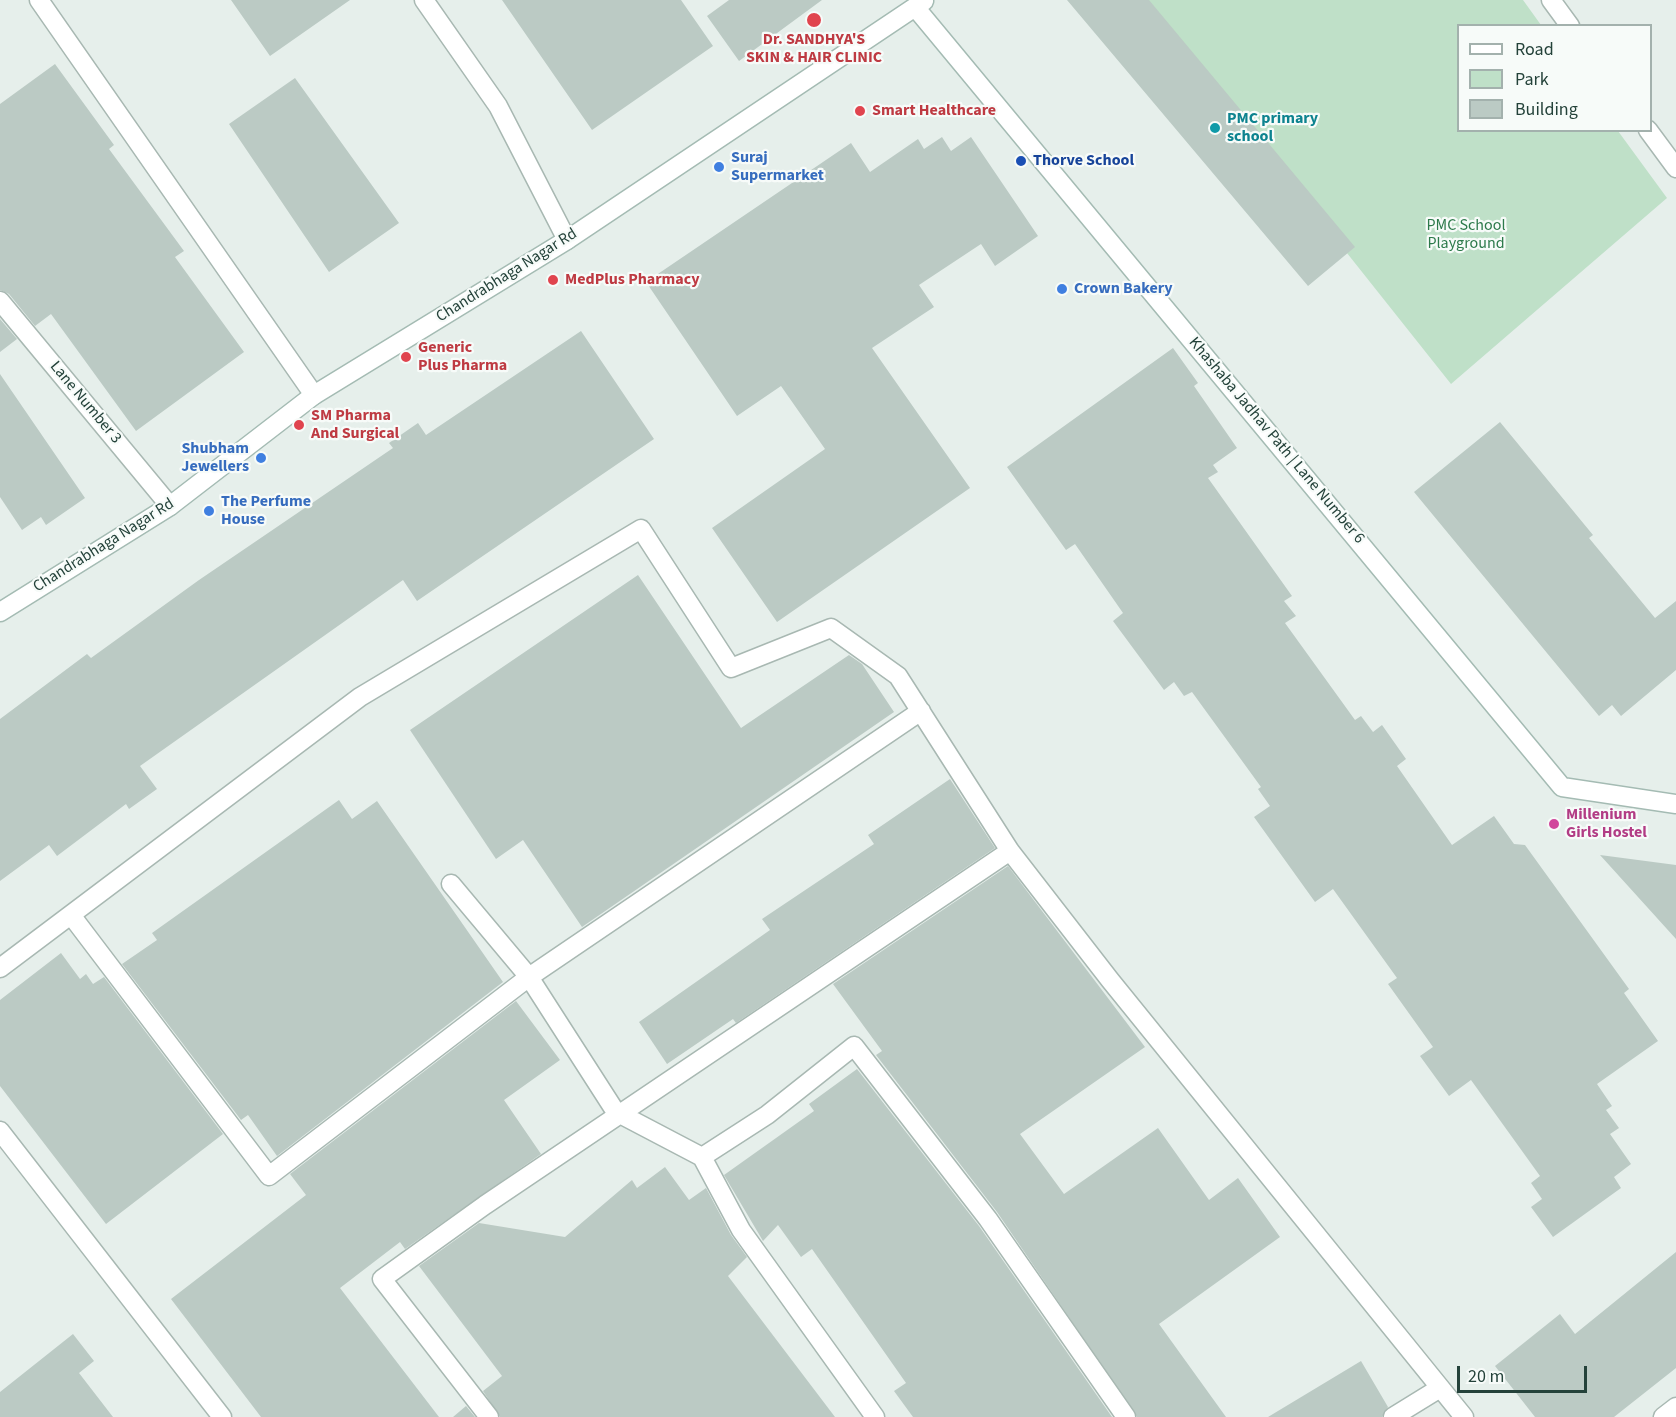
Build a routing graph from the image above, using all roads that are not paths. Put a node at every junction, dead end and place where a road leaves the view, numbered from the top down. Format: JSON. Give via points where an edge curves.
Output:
{"nodes":[{"id":1,"x":39,"y":0,"type":"edge"},
{"id":2,"x":424,"y":0,"type":"edge"},
{"id":3,"x":1551,"y":0,"type":"edge"},
{"id":4,"x":917,"y":2,"type":"edge"},
{"id":5,"x":1569,"y":24,"type":"edge"},
{"id":6,"x":1649,"y":132,"type":"edge"},
{"id":7,"x":1676,"y":168,"type":"edge"},
{"id":8,"x":567,"y":240,"type":"junction"},
{"id":9,"x":0,"y":301,"type":"edge"},
{"id":10,"x":314,"y":395,"type":"junction"},
{"id":11,"x":170,"y":506,"type":"junction"},
{"id":12,"x":0,"y":612,"type":"edge"},
{"id":13,"x":921,"y":711,"type":"junction"},
{"id":14,"x":1676,"y":804,"type":"edge"},
{"id":15,"x":1010,"y":851,"type":"junction"},
{"id":16,"x":451,"y":884,"type":"dead end"},
{"id":17,"x":71,"y":915,"type":"junction"},
{"id":18,"x":0,"y":968,"type":"edge"},
{"id":19,"x":529,"y":977,"type":"junction"},
{"id":20,"x":620,"y":1114,"type":"junction"},
{"id":21,"x":0,"y":1131,"type":"edge"},
{"id":22,"x":702,"y":1157,"type":"junction"},
{"id":23,"x":1440,"y":1388,"type":"junction"},
{"id":24,"x":1676,"y":1407,"type":"edge"},
{"id":25,"x":222,"y":1417,"type":"edge"},
{"id":26,"x":489,"y":1417,"type":"edge"},
{"id":27,"x":874,"y":1417,"type":"edge"},
{"id":28,"x":1126,"y":1417,"type":"edge"},
{"id":29,"x":1393,"y":1417,"type":"edge"},
{"id":30,"x":1464,"y":1417,"type":"edge"},
{"id":31,"x":1663,"y":1417,"type":"edge"}],
"edges":[{"from":1,"to":10,"type":"street"},
{"from":2,"to":8,"type":"street","via":[[498,106]]},
{"from":3,"to":5,"type":"street"},
{"from":4,"to":8,"type":"street","name":"Chandrabhaga Nagar Rd"},
{"from":4,"to":14,"type":"street","name":"Khashaba Jadhav Path | Lane Number 6","via":[[1562,788]]},
{"from":6,"to":7,"type":"street"},
{"from":8,"to":10,"type":"street","name":"Chandrabhaga Nagar Rd"},
{"from":9,"to":11,"type":"street","name":"Lane Number 3"},
{"from":10,"to":11,"type":"street","name":"Chandrabhaga Nagar Rd"},
{"from":11,"to":12,"type":"street","name":"Chandrabhaga Nagar Rd"},
{"from":13,"to":15,"type":"street"},
{"from":13,"to":17,"type":"street","via":[[898,676],[831,628],[731,668],[641,529],[351,703]]},
{"from":13,"to":19,"type":"street"},
{"from":15,"to":20,"type":"street"},
{"from":15,"to":23,"type":"street"},
{"from":16,"to":19,"type":"street"},
{"from":17,"to":18,"type":"street"},
{"from":17,"to":19,"type":"street","via":[[269,1176]]},
{"from":19,"to":20,"type":"street"},
{"from":20,"to":22,"type":"street"},
{"from":20,"to":26,"type":"street","via":[[382,1279]]},
{"from":21,"to":25,"type":"street"},
{"from":22,"to":27,"type":"street","via":[[741,1230]]},
{"from":22,"to":28,"type":"street","via":[[767,1115],[854,1046],[988,1219]]},
{"from":23,"to":29,"type":"street"},
{"from":23,"to":30,"type":"street"},
{"from":24,"to":31,"type":"street"}]}
